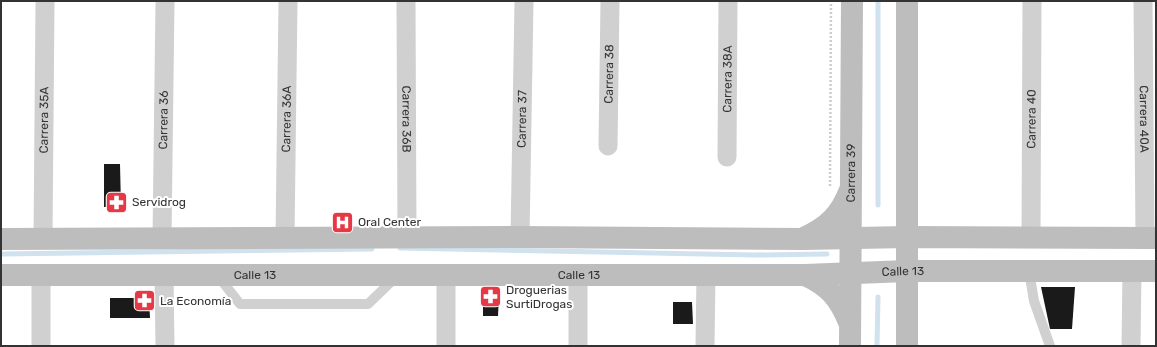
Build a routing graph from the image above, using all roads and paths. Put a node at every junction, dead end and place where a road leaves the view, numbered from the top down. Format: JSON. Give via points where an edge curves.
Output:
{"nodes":[{"id":1,"x":45,"y":1,"type":"edge"},
{"id":2,"x":165,"y":1,"type":"edge"},
{"id":3,"x":288,"y":1,"type":"edge"},
{"id":4,"x":406,"y":1,"type":"edge"},
{"id":5,"x":524,"y":1,"type":"edge"},
{"id":6,"x":610,"y":1,"type":"edge"},
{"id":7,"x":728,"y":1,"type":"edge"},
{"id":8,"x":831,"y":1,"type":"edge"},
{"id":9,"x":852,"y":1,"type":"edge"},
{"id":10,"x":907,"y":1,"type":"edge"},
{"id":11,"x":1032,"y":1,"type":"edge"},
{"id":12,"x":1143,"y":1,"type":"edge"},
{"id":13,"x":608,"y":146,"type":"dead end"},
{"id":14,"x":727,"y":156,"type":"dead end"},
{"id":15,"x":852,"y":187,"type":"junction"},
{"id":16,"x":830,"y":193,"type":"dead end"},
{"id":17,"x":407,"y":237,"type":"junction"},
{"id":18,"x":520,"y":237,"type":"junction"},
{"id":19,"x":902,"y":237,"type":"junction"},
{"id":20,"x":1032,"y":237,"type":"junction"},
{"id":21,"x":162,"y":238,"type":"junction"},
{"id":22,"x":285,"y":238,"type":"junction"},
{"id":23,"x":859,"y":238,"type":"junction"},
{"id":24,"x":1150,"y":238,"type":"edge"},
{"id":25,"x":1,"y":239,"type":"edge"},
{"id":26,"x":43,"y":239,"type":"junction"},
{"id":27,"x":803,"y":239,"type":"junction"},
{"id":28,"x":1029,"y":271,"type":"junction"},
{"id":29,"x":1132,"y":271,"type":"junction"},
{"id":30,"x":1156,"y":271,"type":"edge"},
{"id":31,"x":902,"y":272,"type":"junction"},
{"id":32,"x":706,"y":274,"type":"junction"},
{"id":33,"x":857,"y":274,"type":"junction"},
{"id":34,"x":1,"y":275,"type":"edge"},
{"id":35,"x":164,"y":275,"type":"junction"},
{"id":36,"x":398,"y":275,"type":"junction"},
{"id":37,"x":446,"y":275,"type":"junction"},
{"id":38,"x":578,"y":275,"type":"junction"},
{"id":39,"x":805,"y":275,"type":"junction"},
{"id":40,"x":41,"y":276,"type":"junction"},
{"id":41,"x":218,"y":276,"type":"junction"},
{"id":42,"x":850,"y":336,"type":"edge"},
{"id":43,"x":41,"y":346,"type":"edge"},
{"id":44,"x":165,"y":346,"type":"edge"},
{"id":45,"x":446,"y":346,"type":"edge"},
{"id":46,"x":578,"y":346,"type":"edge"},
{"id":47,"x":705,"y":346,"type":"edge"},
{"id":48,"x":907,"y":346,"type":"edge"},
{"id":49,"x":1050,"y":346,"type":"edge"},
{"id":50,"x":1131,"y":346,"type":"edge"}],
"edges":[{"from":1,"to":26,"type":"street","name":"Carrera 35A"},
{"from":2,"to":21,"type":"street","name":"Carrera 36"},
{"from":3,"to":22,"type":"street","name":"Carrera 36A"},
{"from":4,"to":17,"type":"street","name":"Carrera 36B"},
{"from":5,"to":18,"type":"street","name":"Carrera 37"},
{"from":6,"to":13,"type":"street","name":"Carrera 38"},
{"from":7,"to":14,"type":"street","name":"Carrera 38A"},
{"from":8,"to":16,"type":"path"},
{"from":9,"to":15,"type":"main road","name":"Carrera 39"},
{"from":10,"to":19,"type":"main road"},
{"from":11,"to":20,"type":"street","name":"Carrera 40"},
{"from":12,"to":24,"type":"street","name":"Carrera 40A"},
{"from":15,"to":23,"type":"main road","name":"Carrera 39"},
{"from":15,"to":27,"type":"main road","via":[[833,220]]},
{"from":17,"to":18,"type":"main road"},
{"from":17,"to":22,"type":"main road"},
{"from":18,"to":27,"type":"main road"},
{"from":19,"to":20,"type":"main road"},
{"from":19,"to":23,"type":"main road"},
{"from":19,"to":31,"type":"main road"},
{"from":20,"to":24,"type":"main road"},
{"from":21,"to":22,"type":"main road"},
{"from":21,"to":26,"type":"main road"},
{"from":23,"to":27,"type":"main road"},
{"from":23,"to":33,"type":"main road","name":"Carrera 39"},
{"from":25,"to":26,"type":"main road"},
{"from":28,"to":29,"type":"main road","name":"Calle 13"},
{"from":28,"to":31,"type":"main road","name":"Calle 13"},
{"from":28,"to":49,"type":"lane","via":[[1034,301]]},
{"from":29,"to":30,"type":"main road","name":"Calle 13"},
{"from":29,"to":50,"type":"street"},
{"from":31,"to":33,"type":"main road","name":"Calle 13"},
{"from":31,"to":48,"type":"main road"},
{"from":32,"to":38,"type":"main road","name":"Calle 13"},
{"from":32,"to":39,"type":"main road","name":"Calle 13"},
{"from":32,"to":47,"type":"street"},
{"from":33,"to":39,"type":"main road","name":"Calle 13"},
{"from":33,"to":42,"type":"main road","name":"Carrera 39"},
{"from":34,"to":40,"type":"main road","name":"Calle 13"},
{"from":35,"to":40,"type":"main road","name":"Calle 13"},
{"from":35,"to":41,"type":"main road","name":"Calle 13"},
{"from":35,"to":44,"type":"street"},
{"from":36,"to":37,"type":"main road","name":"Calle 13"},
{"from":36,"to":41,"type":"main road","name":"Calle 13"},
{"from":36,"to":41,"type":"lane","via":[[368,304],[240,304]]},
{"from":37,"to":38,"type":"main road","name":"Calle 13"},
{"from":37,"to":45,"type":"street"},
{"from":38,"to":46,"type":"street"},
{"from":39,"to":42,"type":"main road","via":[[820,282],[833,293],[844,308]]},
{"from":40,"to":43,"type":"street"}]}
